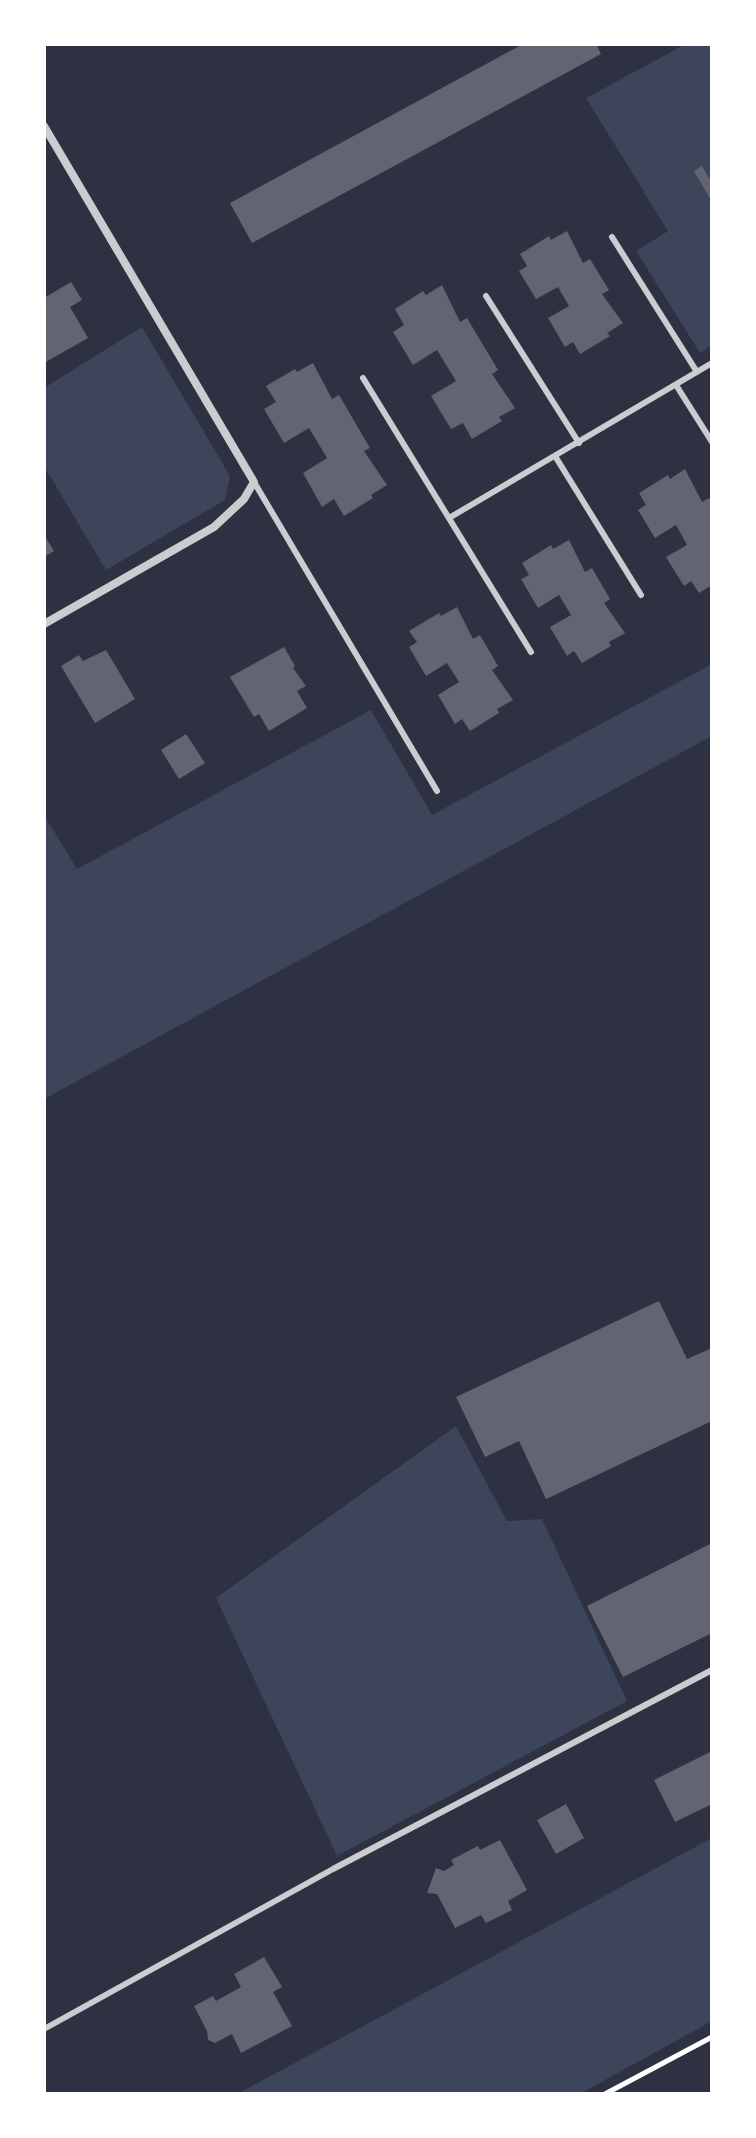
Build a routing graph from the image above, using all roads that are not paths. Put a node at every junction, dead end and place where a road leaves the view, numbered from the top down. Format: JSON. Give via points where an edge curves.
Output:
{"nodes":[{"id":1,"x":44,"y":126,"type":"edge"},
{"id":2,"x":612,"y":237,"type":"dead end"},
{"id":3,"x":486,"y":296,"type":"dead end"},
{"id":4,"x":712,"y":363,"type":"edge"},
{"id":5,"x":697,"y":372,"type":"junction"},
{"id":6,"x":363,"y":378,"type":"dead end"},
{"id":7,"x":676,"y":385,"type":"junction"},
{"id":8,"x":712,"y":442,"type":"edge"},
{"id":9,"x":579,"y":443,"type":"junction"},
{"id":10,"x":555,"y":456,"type":"junction"},
{"id":11,"x":254,"y":482,"type":"junction"},
{"id":12,"x":449,"y":518,"type":"junction"},
{"id":13,"x":641,"y":595,"type":"dead end"},
{"id":14,"x":44,"y":624,"type":"edge"},
{"id":15,"x":531,"y":652,"type":"dead end"},
{"id":16,"x":437,"y":791,"type":"dead end"},
{"id":17,"x":712,"y":1670,"type":"edge"},
{"id":18,"x":44,"y":2029,"type":"edge"}],
"edges":[{"from":1,"to":11,"type":"street"},
{"from":2,"to":5,"type":"lane"},
{"from":3,"to":9,"type":"lane"},
{"from":4,"to":5,"type":"lane"},
{"from":5,"to":7,"type":"lane"},
{"from":6,"to":12,"type":"lane"},
{"from":7,"to":8,"type":"lane"},
{"from":7,"to":9,"type":"lane"},
{"from":9,"to":10,"type":"lane"},
{"from":10,"to":12,"type":"lane"},
{"from":10,"to":13,"type":"lane"},
{"from":11,"to":14,"type":"street","via":[[214,527]]},
{"from":11,"to":16,"type":"lane"},
{"from":12,"to":15,"type":"lane"},
{"from":17,"to":18,"type":"lane","via":[[333,1869]]}]}
